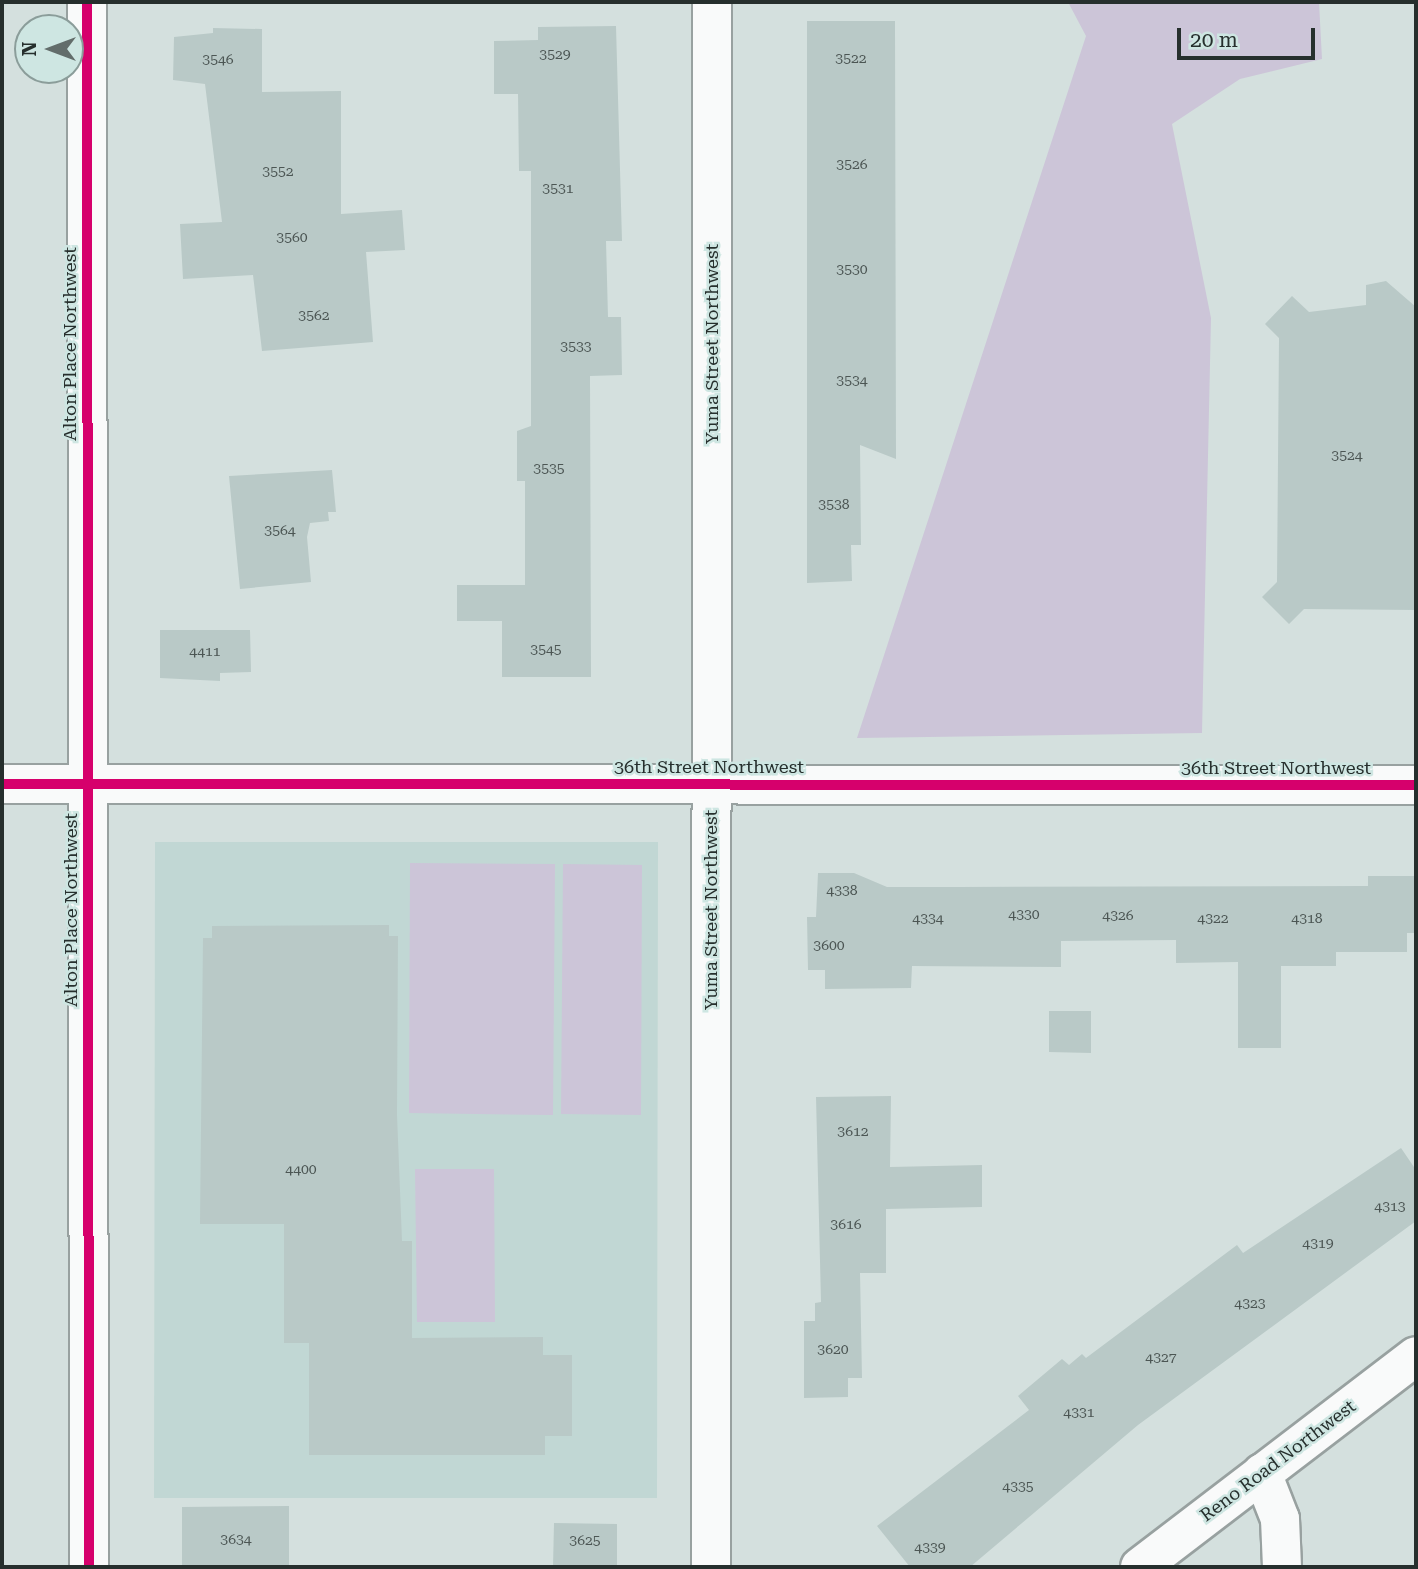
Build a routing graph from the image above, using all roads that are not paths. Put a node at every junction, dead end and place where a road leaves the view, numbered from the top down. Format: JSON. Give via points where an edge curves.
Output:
{"nodes":[{"id":1,"x":87,"y":2,"type":"edge"},
{"id":2,"x":712,"y":2,"type":"edge"},
{"id":3,"x":2,"y":784,"type":"edge"},
{"id":4,"x":89,"y":784,"type":"junction"},
{"id":5,"x":711,"y":785,"type":"junction"},
{"id":6,"x":1416,"y":785,"type":"edge"},
{"id":7,"x":1416,"y":1356,"type":"edge"},
{"id":8,"x":1262,"y":1473,"type":"junction"},
{"id":9,"x":89,"y":1567,"type":"edge"},
{"id":10,"x":711,"y":1567,"type":"edge"},
{"id":11,"x":1140,"y":1567,"type":"edge"},
{"id":12,"x":1282,"y":1567,"type":"edge"}],
"edges":[{"from":1,"to":4,"type":"street","name":"Alton Place Northwest"},
{"from":2,"to":5,"type":"street","name":"Yuma Street Northwest"},
{"from":3,"to":4,"type":"street","name":"36th Street Northwest"},
{"from":4,"to":5,"type":"street","name":"36th Street Northwest"},
{"from":4,"to":9,"type":"street","name":"Alton Place Northwest"},
{"from":5,"to":6,"type":"street","name":"36th Street Northwest"},
{"from":5,"to":10,"type":"street","name":"Yuma Street Northwest"},
{"from":7,"to":8,"type":"street","name":"Reno Road Northwest"},
{"from":8,"to":11,"type":"street","name":"Reno Road Northwest"},
{"from":8,"to":12,"type":"street","via":[[1280,1519]]}]}
